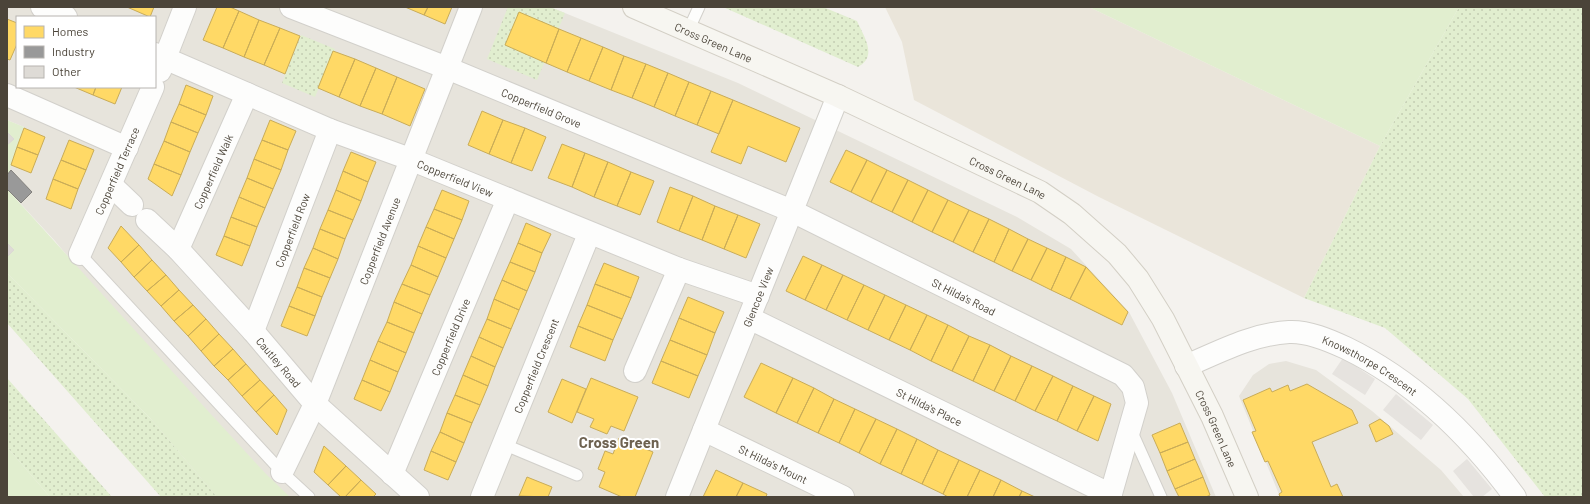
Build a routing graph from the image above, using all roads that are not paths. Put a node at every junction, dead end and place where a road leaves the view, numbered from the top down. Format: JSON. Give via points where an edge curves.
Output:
{"nodes":[{"id":1,"x":42,"y":7,"type":"edge"},
{"id":2,"x":185,"y":7,"type":"edge"},
{"id":3,"x":291,"y":7,"type":"edge"},
{"id":4,"x":472,"y":7,"type":"edge"},
{"id":5,"x":634,"y":7,"type":"edge"},
{"id":6,"x":699,"y":7,"type":"edge"},
{"id":7,"x":64,"y":16,"type":"edge"},
{"id":8,"x":688,"y":31,"type":"junction"},
{"id":9,"x":161,"y":56,"type":"edge"},
{"id":10,"x":447,"y":68,"type":"junction"},
{"id":11,"x":156,"y":78,"type":"edge"},
{"id":12,"x":153,"y":88,"type":"edge"},
{"id":13,"x":7,"y":94,"type":"edge"},
{"id":14,"x":247,"y":94,"type":"junction"},
{"id":15,"x":838,"y":96,"type":"junction"},
{"id":16,"x":330,"y":130,"type":"junction"},
{"id":17,"x":127,"y":148,"type":"junction"},
{"id":18,"x":410,"y":159,"type":"junction"},
{"id":19,"x":111,"y":185,"type":"junction"},
{"id":20,"x":508,"y":199,"type":"junction"},
{"id":21,"x":792,"y":211,"type":"junction"},
{"id":22,"x":589,"y":234,"type":"junction"},
{"id":23,"x":178,"y":249,"type":"junction"},
{"id":24,"x":80,"y":254,"type":"joint"},
{"id":25,"x":679,"y":270,"type":"junction"},
{"id":26,"x":758,"y":296,"type":"junction"},
{"id":27,"x":749,"y":318,"type":"junction"},
{"id":28,"x":253,"y":331,"type":"junction"},
{"id":29,"x":1186,"y":366,"type":"junction"},
{"id":30,"x":635,"y":371,"type":"dead end"},
{"id":31,"x":315,"y":404,"type":"junction"},
{"id":32,"x":1130,"y":426,"type":"junction"},
{"id":33,"x":704,"y":430,"type":"junction"},
{"id":34,"x":503,"y":444,"type":"junction"},
{"id":35,"x":282,"y":472,"type":"junction"},
{"id":36,"x":392,"y":474,"type":"junction"},
{"id":37,"x":577,"y":475,"type":"dead end"},
{"id":38,"x":1111,"y":496,"type":"edge"},
{"id":39,"x":309,"y":497,"type":"edge"},
{"id":40,"x":418,"y":497,"type":"edge"},
{"id":41,"x":482,"y":497,"type":"edge"},
{"id":42,"x":677,"y":497,"type":"edge"},
{"id":43,"x":844,"y":497,"type":"edge"},
{"id":44,"x":1161,"y":497,"type":"edge"},
{"id":45,"x":1247,"y":497,"type":"edge"},
{"id":46,"x":1515,"y":497,"type":"edge"}],
"edges":[{"from":1,"to":7,"type":"street"},
{"from":2,"to":9,"type":"street"},
{"from":3,"to":10,"type":"street","name":"Copperfield Grove"},
{"from":4,"to":10,"type":"street","name":"Copperfield Avenue"},
{"from":5,"to":8,"type":"street","name":"Cross Green Lane"},
{"from":6,"to":8,"type":"lane"},
{"from":8,"to":15,"type":"street","name":"Cross Green Lane"},
{"from":9,"to":11,"type":"street"},
{"from":9,"to":14,"type":"street","name":"Copperfield View"},
{"from":10,"to":18,"type":"street","name":"Copperfield Avenue"},
{"from":10,"to":21,"type":"street","name":"Copperfield Grove"},
{"from":12,"to":17,"type":"street","name":"Copperfield Terrace"},
{"from":13,"to":17,"type":"street"},
{"from":14,"to":16,"type":"street","name":"Copperfield View"},
{"from":14,"to":23,"type":"street","name":"Copperfield Walk"},
{"from":15,"to":21,"type":"street","name":"Glencoe View"},
{"from":15,"to":29,"type":"street","name":"Cross Green Lane","via":[[1040,192],[1072,214],[1117,254],[1138,279],[1163,319]]},
{"from":16,"to":18,"type":"street","name":"Copperfield View"},
{"from":16,"to":28,"type":"street","name":"Copperfield Row"},
{"from":17,"to":19,"type":"street","name":"Copperfield Terrace"},
{"from":18,"to":20,"type":"street","name":"Copperfield View"},
{"from":18,"to":31,"type":"street","name":"Copperfield Avenue"},
{"from":19,"to":23,"type":"street","name":"Cautley Road"},
{"from":19,"to":24,"type":"street","name":"Copperfield Terrace"},
{"from":20,"to":22,"type":"street","name":"Copperfield View"},
{"from":20,"to":36,"type":"street","name":"Copperfield Drive"},
{"from":21,"to":26,"type":"street","name":"Glencoe View"},
{"from":21,"to":32,"type":"street","name":"St Hilda's Road","via":[[1123,375],[1133,387],[1137,403]]},
{"from":22,"to":25,"type":"street","name":"Copperfield View"},
{"from":22,"to":34,"type":"street","name":"Copperfield Crescent"},
{"from":23,"to":28,"type":"street","name":"Cautley Road"},
{"from":24,"to":35,"type":"lane"},
{"from":25,"to":26,"type":"street","name":"Copperfield View"},
{"from":25,"to":30,"type":"street"},
{"from":26,"to":27,"type":"street","name":"Glencoe View"},
{"from":27,"to":33,"type":"street","name":"Glencoe View"},
{"from":27,"to":38,"type":"street","name":"St Hilda's Place"},
{"from":28,"to":31,"type":"street","name":"Cautley Road"},
{"from":29,"to":45,"type":"street","name":"Cross Green Lane","via":[[1212,416]]},
{"from":29,"to":46,"type":"street","name":"Knowsthorpe Crescent","via":[[1223,349],[1266,334],[1290,332],[1332,342],[1398,377],[1460,432],[1489,462]]},
{"from":31,"to":35,"type":"street","name":"Copperfield Avenue"},
{"from":31,"to":36,"type":"street","name":"Cautley Road"},
{"from":32,"to":38,"type":"street"},
{"from":32,"to":44,"type":"lane"},
{"from":33,"to":42,"type":"street","name":"Glencoe View"},
{"from":33,"to":43,"type":"street","name":"St Hilda's Mount"},
{"from":34,"to":37,"type":"lane"},
{"from":34,"to":41,"type":"street","name":"Copperfield Crescent"},
{"from":35,"to":39,"type":"lane"},
{"from":36,"to":40,"type":"street","name":"Cautley Road"}]}
